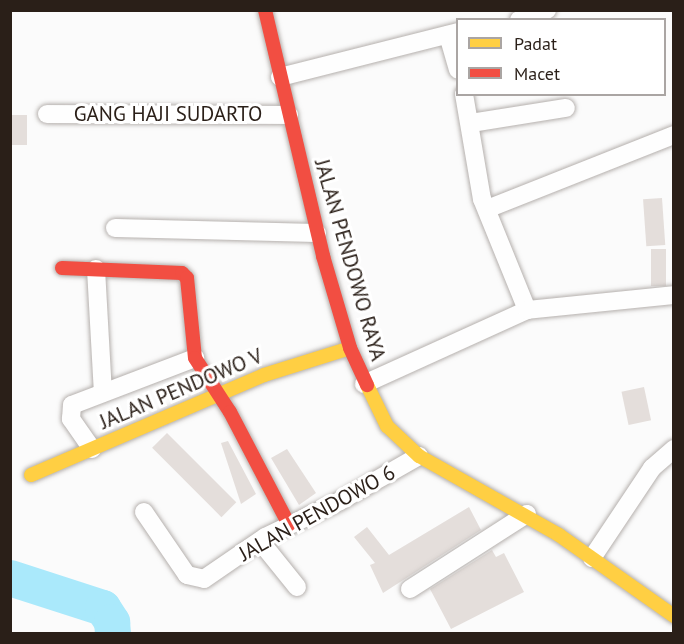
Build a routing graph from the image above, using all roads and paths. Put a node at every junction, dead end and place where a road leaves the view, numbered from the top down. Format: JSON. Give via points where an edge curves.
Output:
{"nodes":[{"id":1,"x":265,"y":10,"type":"edge"},
{"id":2,"x":547,"y":10,"type":"edge"},
{"id":3,"x":525,"y":18,"type":"edge"},
{"id":4,"x":453,"y":33,"type":"edge"},
{"id":5,"x":456,"y":55,"type":"edge"},
{"id":6,"x":280,"y":77,"type":"junction"},
{"id":7,"x":464,"y":96,"type":"edge"},
{"id":8,"x":566,"y":108,"type":"dead end"},
{"id":9,"x":47,"y":114,"type":"dead end"},
{"id":10,"x":289,"y":115,"type":"junction"},
{"id":11,"x":471,"y":123,"type":"junction"},
{"id":12,"x":674,"y":135,"type":"edge"},
{"id":13,"x":487,"y":209,"type":"junction"},
{"id":14,"x":115,"y":228,"type":"dead end"},
{"id":15,"x":317,"y":233,"type":"junction"},
{"id":16,"x":62,"y":268,"type":"dead end"},
{"id":17,"x":96,"y":269,"type":"junction"},
{"id":18,"x":674,"y":295,"type":"edge"},
{"id":19,"x":527,"y":310,"type":"junction"},
{"id":20,"x":350,"y":348,"type":"junction"},
{"id":21,"x":195,"y":358,"type":"junction"},
{"id":22,"x":364,"y":384,"type":"junction"},
{"id":23,"x":103,"y":393,"type":"junction"},
{"id":24,"x":220,"y":396,"type":"junction"},
{"id":25,"x":674,"y":448,"type":"edge"},
{"id":26,"x":92,"y":449,"type":"junction"},
{"id":27,"x":419,"y":456,"type":"junction"},
{"id":28,"x":31,"y":475,"type":"dead end"},
{"id":29,"x":144,"y":512,"type":"dead end"},
{"id":30,"x":527,"y":514,"type":"junction"},
{"id":31,"x":289,"y":525,"type":"junction"},
{"id":32,"x":260,"y":541,"type":"junction"},
{"id":33,"x":592,"y":558,"type":"junction"},
{"id":34,"x":297,"y":587,"type":"dead end"},
{"id":35,"x":410,"y":589,"type":"dead end"},
{"id":36,"x":674,"y":616,"type":"edge"}],
"edges":[{"from":1,"to":6,"type":"street","name":"JALAN PENDOWO RAYA"},
{"from":2,"to":3,"type":"street"},
{"from":4,"to":5,"type":"street"},
{"from":4,"to":6,"type":"street"},
{"from":6,"to":10,"type":"street","name":"JALAN PENDOWO RAYA"},
{"from":7,"to":11,"type":"street"},
{"from":8,"to":11,"type":"street"},
{"from":9,"to":10,"type":"street","name":"GANG HAJI SUDARTO"},
{"from":10,"to":15,"type":"street","name":"JALAN PENDOWO RAYA"},
{"from":11,"to":13,"type":"street","via":[[477,177]]},
{"from":12,"to":13,"type":"street"},
{"from":13,"to":19,"type":"street"},
{"from":14,"to":15,"type":"street"},
{"from":15,"to":20,"type":"street","name":"JALAN PENDOWO RAYA"},
{"from":16,"to":17,"type":"street"},
{"from":17,"to":21,"type":"street","via":[[182,273],[187,278]]},
{"from":17,"to":23,"type":"street"},
{"from":18,"to":19,"type":"street"},
{"from":19,"to":22,"type":"street"},
{"from":20,"to":22,"type":"street","name":"JALAN PENDOWO RAYA"},
{"from":20,"to":24,"type":"street","name":"JALAN PENDOWO V","via":[[264,375]]},
{"from":21,"to":23,"type":"street"},
{"from":21,"to":24,"type":"street"},
{"from":22,"to":27,"type":"street","name":"JALAN PENDOWO RAYA","via":[[387,426]]},
{"from":23,"to":26,"type":"street","via":[[76,402],[69,410]]},
{"from":24,"to":26,"type":"street","name":"JALAN PENDOWO V"},
{"from":24,"to":31,"type":"street"},
{"from":25,"to":33,"type":"street","via":[[652,468]]},
{"from":26,"to":28,"type":"street","name":"JALAN PENDOWO V"},
{"from":27,"to":30,"type":"street","name":"JALAN PENDOWO RAYA"},
{"from":27,"to":31,"type":"street","name":"JALAN PENDOWO 6"},
{"from":29,"to":32,"type":"street","name":"JALAN PENDOWO 6","via":[[194,580],[204,579]]},
{"from":30,"to":33,"type":"street","name":"JALAN PENDOWO RAYA"},
{"from":30,"to":35,"type":"street"},
{"from":31,"to":32,"type":"street","name":"JALAN PENDOWO 6"},
{"from":32,"to":34,"type":"street"},
{"from":33,"to":36,"type":"street","name":"JALAN PENDOWO RAYA"}]}
